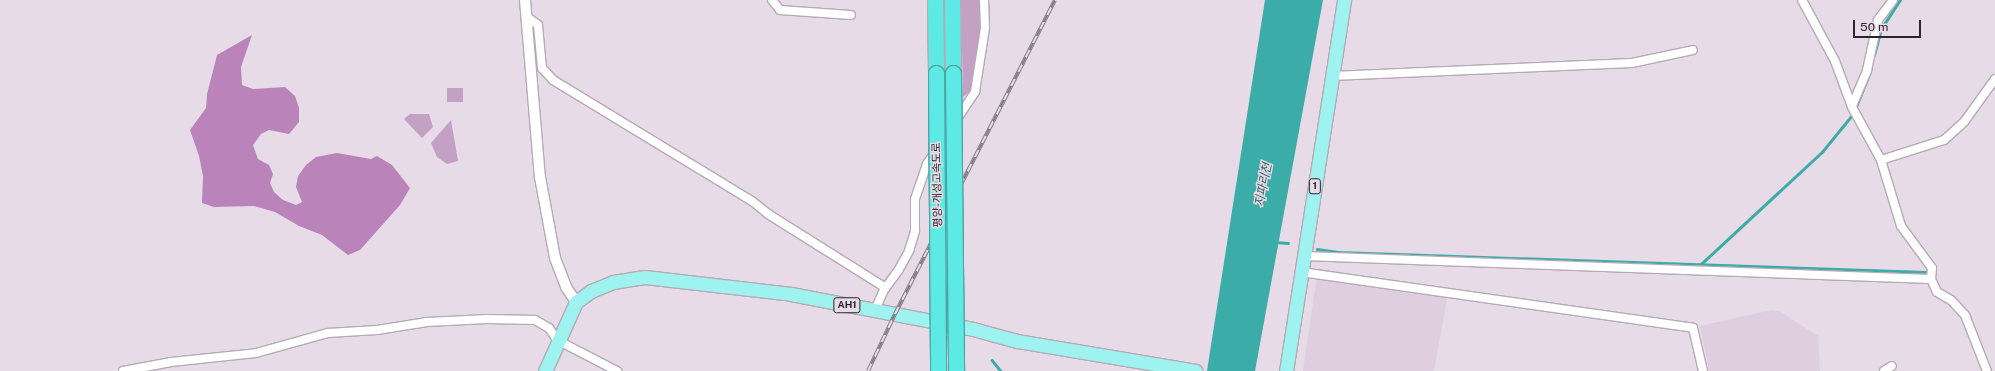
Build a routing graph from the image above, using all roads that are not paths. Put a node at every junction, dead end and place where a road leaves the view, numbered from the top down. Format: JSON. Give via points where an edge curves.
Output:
{"nodes":[{"id":1,"x":525,"y":0,"type":"edge"},
{"id":2,"x":772,"y":0,"type":"edge"},
{"id":3,"x":935,"y":0,"type":"edge"},
{"id":4,"x":952,"y":0,"type":"edge"},
{"id":5,"x":984,"y":0,"type":"edge"},
{"id":6,"x":1344,"y":0,"type":"edge"},
{"id":7,"x":1802,"y":0,"type":"edge"},
{"id":8,"x":1892,"y":0,"type":"edge"},
{"id":9,"x":852,"y":15,"type":"dead end"},
{"id":10,"x":526,"y":16,"type":"junction"},
{"id":11,"x":1693,"y":50,"type":"dead end"},
{"id":12,"x":1332,"y":76,"type":"junction"},
{"id":13,"x":1995,"y":79,"type":"edge"},
{"id":14,"x":1852,"y":107,"type":"junction"},
{"id":15,"x":1881,"y":160,"type":"junction"},
{"id":16,"x":1304,"y":256,"type":"junction"},
{"id":17,"x":1301,"y":272,"type":"junction"},
{"id":18,"x":1931,"y":279,"type":"junction"},
{"id":19,"x":886,"y":288,"type":"junction"},
{"id":20,"x":576,"y":302,"type":"junction"},
{"id":21,"x":875,"y":310,"type":"junction"},
{"id":22,"x":557,"y":340,"type":"junction"},
{"id":23,"x":1892,"y":366,"type":"dead end"},
{"id":24,"x":123,"y":371,"type":"edge"},
{"id":25,"x":545,"y":371,"type":"edge"},
{"id":26,"x":617,"y":371,"type":"edge"},
{"id":27,"x":938,"y":371,"type":"edge"},
{"id":28,"x":956,"y":371,"type":"edge"},
{"id":29,"x":1196,"y":371,"type":"edge"},
{"id":30,"x":1286,"y":371,"type":"edge"},
{"id":31,"x":1703,"y":371,"type":"edge"},
{"id":32,"x":1884,"y":371,"type":"edge"},
{"id":33,"x":1987,"y":371,"type":"edge"}],
"edges":[{"from":1,"to":10,"type":"street"},
{"from":2,"to":9,"type":"street","via":[[780,10]]},
{"from":3,"to":27,"type":"highway","name":"평양-개성고속도로","bridge":true},
{"from":4,"to":28,"type":"highway","name":"평양-개성고속도로","bridge":true},
{"from":5,"to":19,"type":"street","via":[[985,28],[975,92],[927,164],[915,199],[915,231],[909,251]]},
{"from":6,"to":12,"type":"main road","number":"1"},
{"from":7,"to":14,"type":"street","via":[[1835,60]]},
{"from":8,"to":14,"type":"street","via":[[1878,20],[1867,70]]},
{"from":10,"to":19,"type":"street","via":[[538,25],[542,68],[549,77],[752,201],[768,214]]},
{"from":10,"to":20,"type":"street","via":[[540,177],[555,258],[566,287]]},
{"from":11,"to":12,"type":"street","via":[[1632,63]]},
{"from":12,"to":16,"type":"main road","number":"1"},
{"from":13,"to":15,"type":"street","via":[[1964,122],[1944,140]]},
{"from":14,"to":15,"type":"street"},
{"from":15,"to":18,"type":"street","via":[[1901,226],[1932,268]]},
{"from":16,"to":17,"type":"main road","number":"1"},
{"from":16,"to":18,"type":"street"},
{"from":17,"to":30,"type":"main road","number":"1"},
{"from":17,"to":31,"type":"street","via":[[1693,328]]},
{"from":18,"to":33,"type":"street","via":[[1937,292],[1951,300],[1965,315]]},
{"from":19,"to":21,"type":"street"},
{"from":20,"to":21,"type":"main road","number":"AH1","via":[[592,291],[613,282],[645,277],[791,294]]},
{"from":20,"to":22,"type":"main road","number":"AH1"},
{"from":21,"to":29,"type":"main road","number":"AH1","via":[[973,329],[1017,341]]},
{"from":22,"to":24,"type":"street","via":[[549,328],[535,320],[428,322],[377,330],[328,333],[256,353],[171,362]]},
{"from":22,"to":25,"type":"main road","number":"AH1"},
{"from":22,"to":26,"type":"street"},
{"from":23,"to":32,"type":"street"}]}
